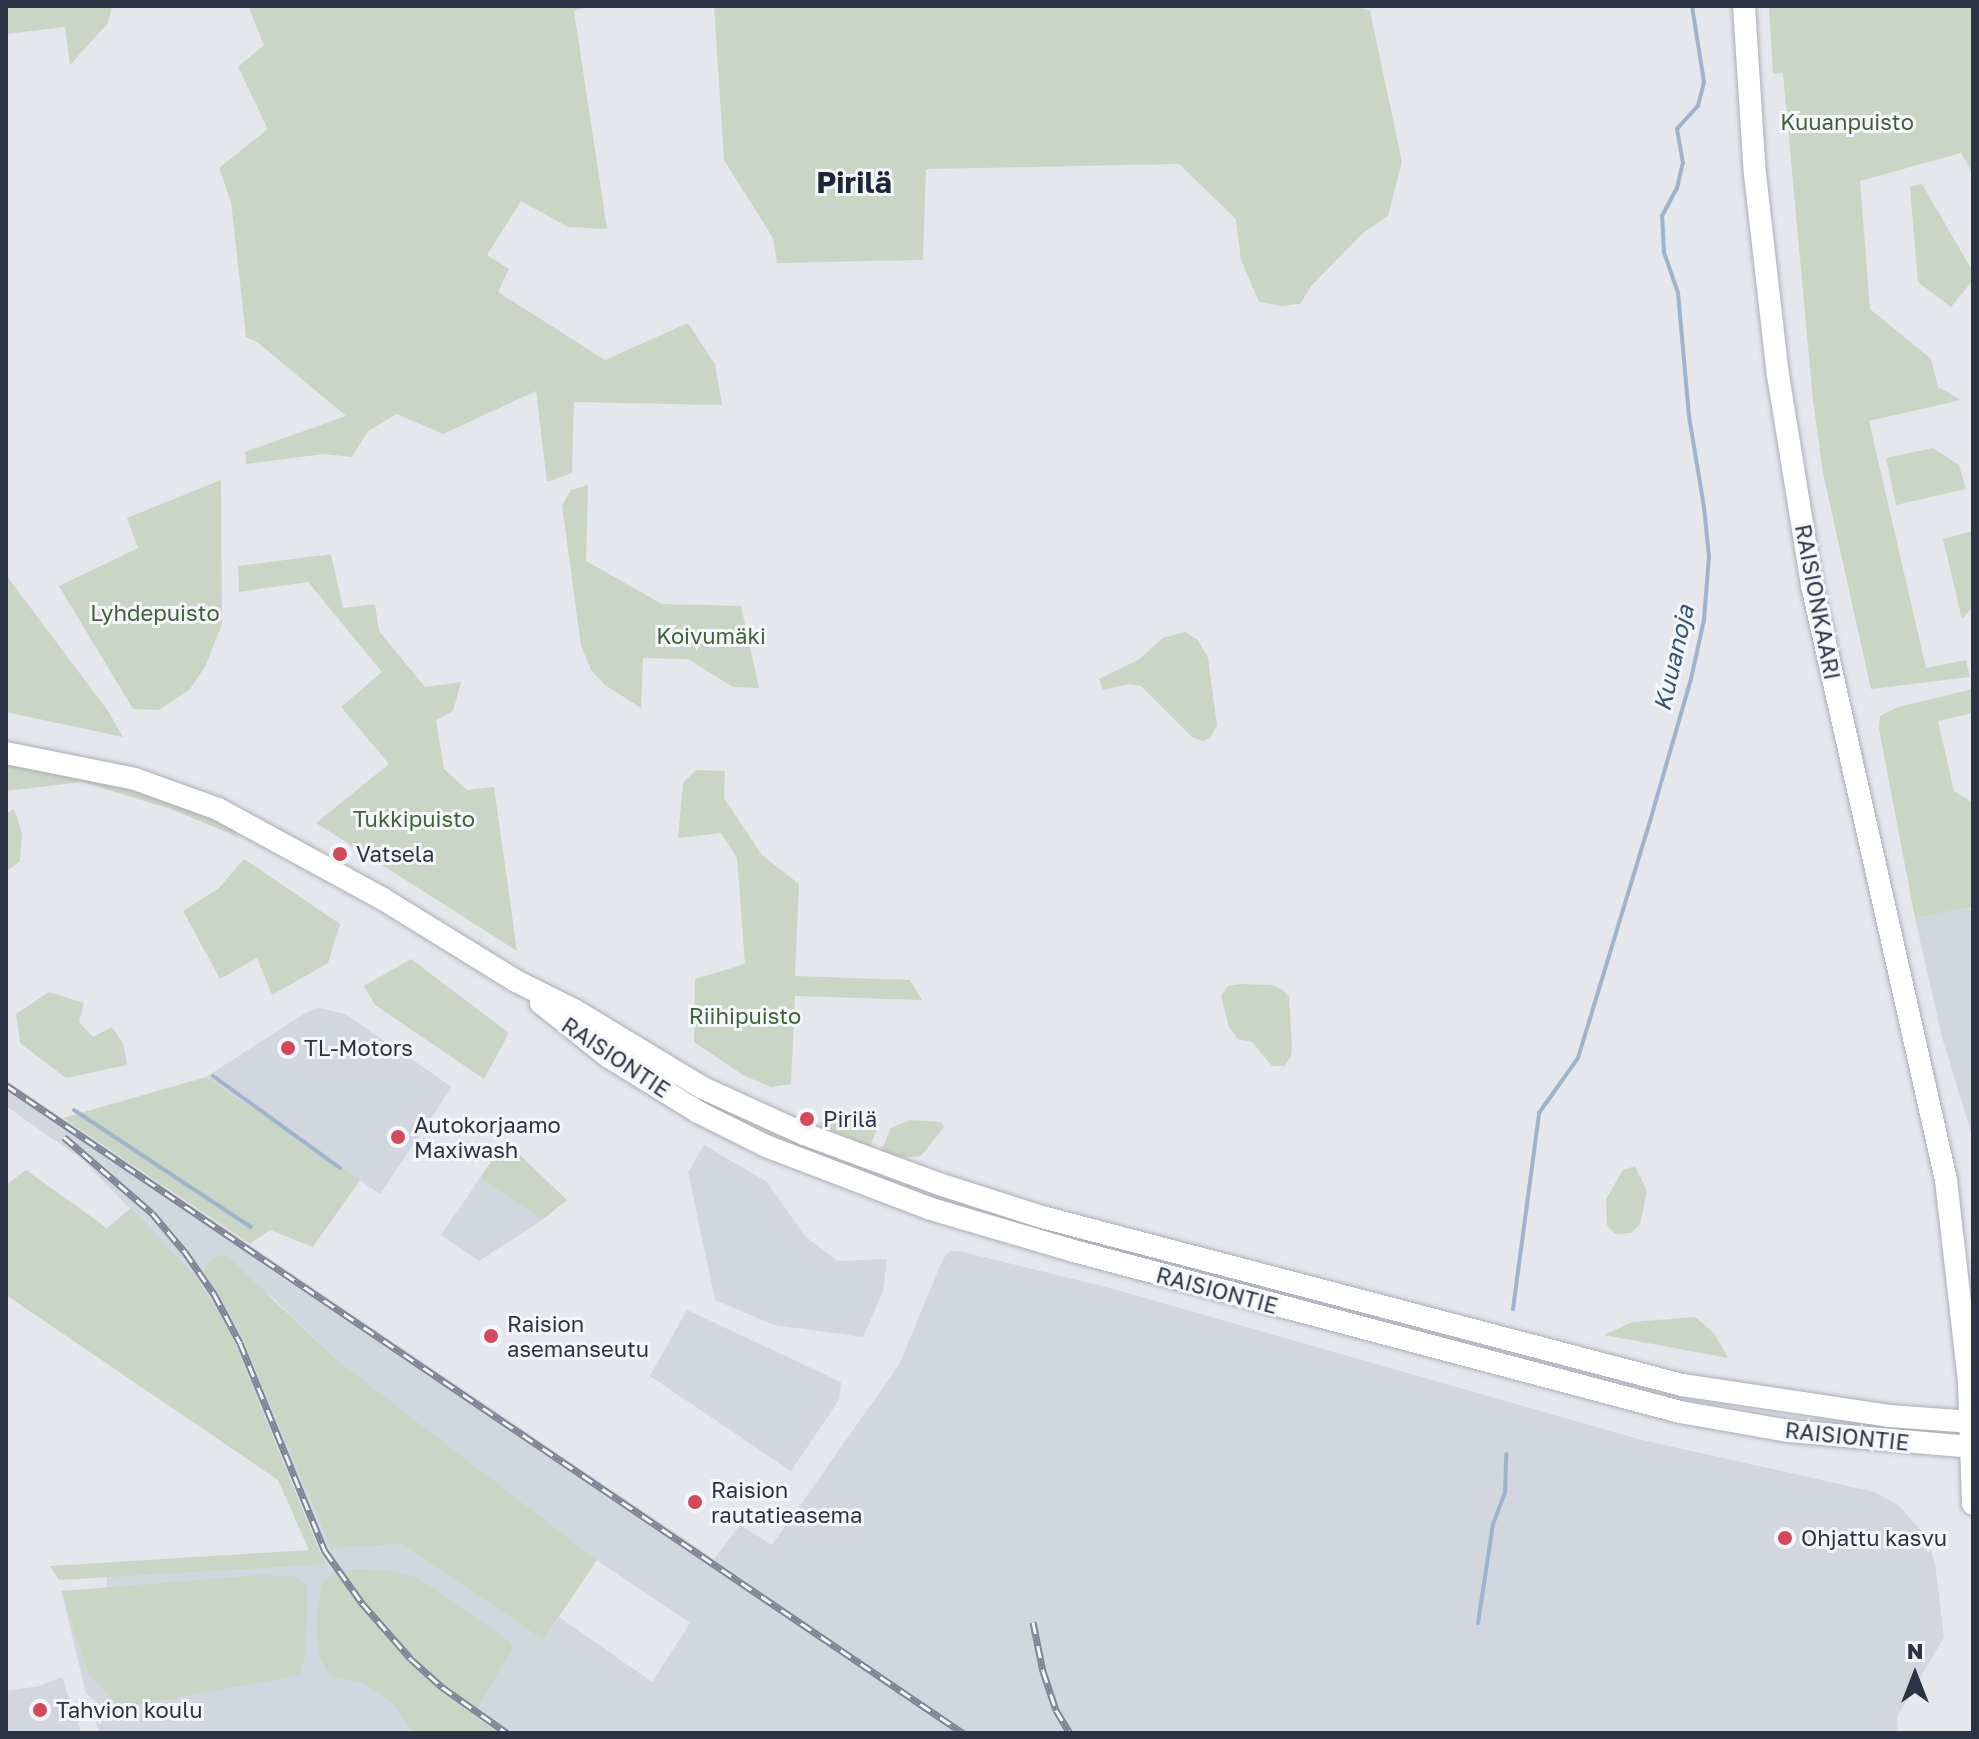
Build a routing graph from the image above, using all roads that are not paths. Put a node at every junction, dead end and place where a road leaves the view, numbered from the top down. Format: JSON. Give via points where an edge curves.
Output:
{"nodes":[{"id":1,"x":1744,"y":6,"type":"edge"},
{"id":2,"x":6,"y":753,"type":"edge"},
{"id":3,"x":516,"y":981,"type":"junction"},
{"id":4,"x":1947,"y":1190,"type":"junction"},
{"id":5,"x":1973,"y":1283,"type":"edge"},
{"id":6,"x":1972,"y":1422,"type":"edge"},
{"id":7,"x":1971,"y":1447,"type":"edge"},
{"id":8,"x":1973,"y":1504,"type":"edge"}],
"edges":[{"from":1,"to":4,"type":"main road","name":"RAISIONKAARI","via":[[1770,325],[1812,585]]},
{"from":2,"to":3,"type":"main road","name":"RAISIONTIE","via":[[135,779],[218,809],[383,899]]},
{"from":3,"to":6,"type":"main road","name":"RAISIONTIE","via":[[703,1088],[773,1121],[897,1170],[1042,1217],[1682,1385],[1875,1414]]},
{"from":3,"to":7,"type":"main road","name":"RAISIONTIE","via":[[609,1057],[698,1112],[793,1157],[931,1209],[1680,1412],[1789,1431]]},
{"from":4,"to":5,"type":"main road","name":"RAISIONKAARI"},
{"from":4,"to":6,"type":"main road","name":"RAISIONKAARI"},
{"from":6,"to":7,"type":"main road","name":"RAISIONKAARI"},
{"from":7,"to":8,"type":"main road","name":"RAISIONKAARI"}]}
